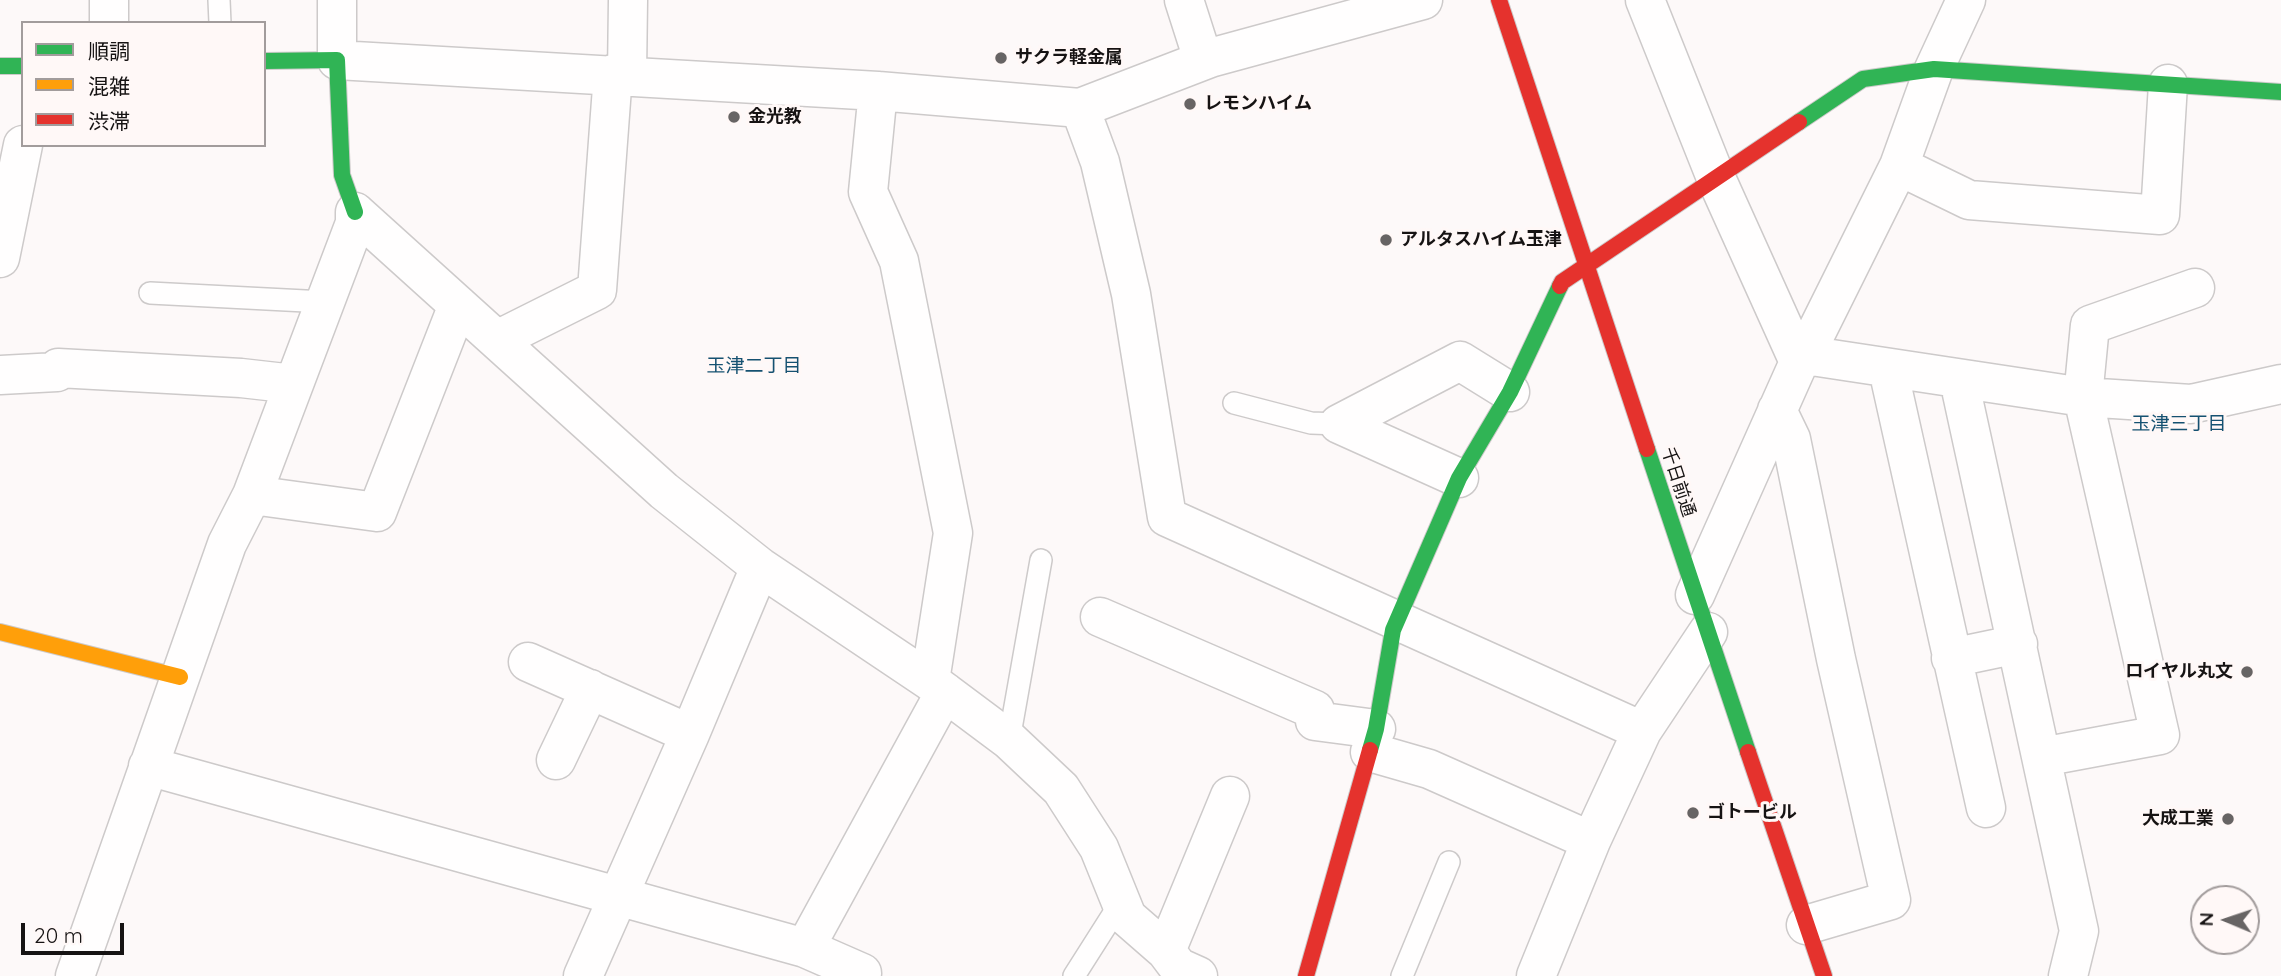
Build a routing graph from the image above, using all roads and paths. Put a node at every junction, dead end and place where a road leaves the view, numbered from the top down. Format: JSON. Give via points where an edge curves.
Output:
{"nodes":[{"id":1,"x":109,"y":0,"type":"edge"},
{"id":2,"x":219,"y":0,"type":"edge"},
{"id":3,"x":337,"y":0,"type":"edge"},
{"id":4,"x":628,"y":0,"type":"edge"},
{"id":5,"x":1184,"y":0,"type":"edge"},
{"id":6,"x":1423,"y":0,"type":"edge"},
{"id":7,"x":1499,"y":0,"type":"edge"},
{"id":8,"x":1645,"y":0,"type":"edge"},
{"id":9,"x":1966,"y":0,"type":"edge"},
{"id":10,"x":109,"y":21,"type":"edge"},
{"id":11,"x":220,"y":21,"type":"edge"},
{"id":12,"x":1210,"y":58,"type":"junction"},
{"id":13,"x":338,"y":60,"type":"junction"},
{"id":14,"x":266,"y":61,"type":"edge"},
{"id":15,"x":0,"y":66,"type":"edge"},
{"id":16,"x":21,"y":66,"type":"edge"},
{"id":17,"x":1934,"y":69,"type":"junction"},
{"id":18,"x":620,"y":75,"type":"junction"},
{"id":19,"x":2168,"y":84,"type":"junction"},
{"id":20,"x":878,"y":91,"type":"junction"},
{"id":21,"x":2281,"y":92,"type":"edge"},
{"id":22,"x":1080,"y":108,"type":"junction"},
{"id":23,"x":23,"y":147,"type":"edge"},
{"id":24,"x":1899,"y":166,"type":"junction"},
{"id":25,"x":1716,"y":178,"type":"junction"},
{"id":26,"x":355,"y":212,"type":"junction"},
{"id":27,"x":0,"y":258,"type":"edge"},
{"id":28,"x":1586,"y":265,"type":"junction"},
{"id":29,"x":2195,"y":288,"type":"dead end"},
{"id":30,"x":150,"y":293,"type":"dead end"},
{"id":31,"x":325,"y":302,"type":"junction"},
{"id":32,"x":458,"y":305,"type":"junction"},
{"id":33,"x":497,"y":340,"type":"junction"},
{"id":34,"x":1802,"y":358,"type":"junction"},
{"id":35,"x":1888,"y":369,"type":"junction"},
{"id":36,"x":0,"y":375,"type":"edge"},
{"id":37,"x":1959,"y":380,"type":"junction"},
{"id":38,"x":294,"y":384,"type":"junction"},
{"id":39,"x":2281,"y":384,"type":"edge"},
{"id":40,"x":1510,"y":392,"type":"junction"},
{"id":41,"x":2082,"y":397,"type":"junction"},
{"id":42,"x":1234,"y":403,"type":"dead end"},
{"id":43,"x":1777,"y":410,"type":"junction"},
{"id":44,"x":1339,"y":424,"type":"junction"},
{"id":45,"x":1459,"y":478,"type":"junction"},
{"id":46,"x":252,"y":495,"type":"junction"},
{"id":47,"x":1041,"y":560,"type":"dead end"},
{"id":48,"x":760,"y":567,"type":"junction"},
{"id":49,"x":1695,"y":595,"type":"junction"},
{"id":50,"x":1100,"y":617,"type":"dead end"},
{"id":51,"x":1397,"y":621,"type":"junction"},
{"id":52,"x":0,"y":632,"type":"edge"},
{"id":53,"x":1708,"y":632,"type":"junction"},
{"id":54,"x":2018,"y":644,"type":"junction"},
{"id":55,"x":1951,"y":658,"type":"junction"},
{"id":56,"x":528,"y":662,"type":"dead end"},
{"id":57,"x":180,"y":677,"type":"junction"},
{"id":58,"x":938,"y":687,"type":"junction"},
{"id":59,"x":590,"y":689,"type":"junction"},
{"id":60,"x":1642,"y":732,"type":"junction"},
{"id":61,"x":690,"y":734,"type":"junction"},
{"id":62,"x":1009,"y":740,"type":"junction"},
{"id":63,"x":1373,"y":741,"type":"junction"},
{"id":64,"x":2042,"y":757,"type":"junction"},
{"id":65,"x":556,"y":760,"type":"dead end"},
{"id":66,"x":148,"y":766,"type":"junction"},
{"id":67,"x":1230,"y":796,"type":"dead end"},
{"id":68,"x":1986,"y":808,"type":"dead end"},
{"id":69,"x":1591,"y":841,"type":"junction"},
{"id":70,"x":1449,"y":862,"type":"dead end"},
{"id":71,"x":618,"y":897,"type":"junction"},
{"id":72,"x":1121,"y":902,"type":"junction"},
{"id":73,"x":1806,"y":925,"type":"junction"},
{"id":74,"x":805,"y":948,"type":"junction"},
{"id":75,"x":1178,"y":967,"type":"edge"},
{"id":76,"x":75,"y":976,"type":"edge"},
{"id":77,"x":583,"y":976,"type":"edge"},
{"id":78,"x":860,"y":976,"type":"edge"},
{"id":79,"x":1074,"y":976,"type":"edge"},
{"id":80,"x":1306,"y":976,"type":"edge"},
{"id":81,"x":1402,"y":976,"type":"edge"},
{"id":82,"x":1536,"y":976,"type":"edge"},
{"id":83,"x":1824,"y":976,"type":"edge"},
{"id":84,"x":2068,"y":976,"type":"edge"}],
"edges":[{"from":1,"to":10,"type":"street"},
{"from":2,"to":11,"type":"lane"},
{"from":3,"to":13,"type":"street"},
{"from":4,"to":18,"type":"street"},
{"from":5,"to":12,"type":"street","via":[[1200,50]]},
{"from":6,"to":12,"type":"street"},
{"from":7,"to":28,"type":"street","name":"千日前通"},
{"from":8,"to":25,"type":"street"},
{"from":9,"to":17,"type":"street"},
{"from":12,"to":22,"type":"street"},
{"from":13,"to":14,"type":"street"},
{"from":13,"to":18,"type":"street"},
{"from":13,"to":26,"type":"street","via":[[342,175]]},
{"from":15,"to":16,"type":"street"},
{"from":17,"to":19,"type":"street"},
{"from":17,"to":24,"type":"street"},
{"from":17,"to":25,"type":"street","via":[[1863,79]]},
{"from":18,"to":20,"type":"street"},
{"from":18,"to":33,"type":"street","via":[[597,290]]},
{"from":19,"to":21,"type":"street"},
{"from":19,"to":24,"type":"street","via":[[2160,215],[1969,200]]},
{"from":20,"to":22,"type":"street"},
{"from":20,"to":58,"type":"street","via":[[868,192],[899,261],[953,533]]},
{"from":22,"to":51,"type":"street","via":[[1100,162],[1130,295],[1167,517]]},
{"from":23,"to":27,"type":"street"},
{"from":24,"to":34,"type":"street"},
{"from":25,"to":28,"type":"street"},
{"from":25,"to":34,"type":"street"},
{"from":26,"to":31,"type":"street"},
{"from":26,"to":32,"type":"street"},
{"from":28,"to":40,"type":"street","via":[[1562,282]]},
{"from":28,"to":49,"type":"street","name":"千日前通"},
{"from":29,"to":41,"type":"street","via":[[2090,325]]},
{"from":30,"to":31,"type":"lane"},
{"from":31,"to":38,"type":"street"},
{"from":32,"to":33,"type":"street"},
{"from":32,"to":46,"type":"street","via":[[377,512]]},
{"from":33,"to":48,"type":"street","via":[[664,491]]},
{"from":34,"to":35,"type":"street"},
{"from":34,"to":43,"type":"street"},
{"from":35,"to":37,"type":"street"},
{"from":35,"to":55,"type":"street"},
{"from":36,"to":38,"type":"street","via":[[57,372],[58,368]]},
{"from":37,"to":41,"type":"street"},
{"from":37,"to":54,"type":"street"},
{"from":38,"to":46,"type":"street"},
{"from":39,"to":41,"type":"street","via":[[2191,404]]},
{"from":40,"to":44,"type":"street","via":[[1461,361]]},
{"from":40,"to":45,"type":"street"},
{"from":41,"to":64,"type":"street","via":[[2160,735]]},
{"from":42,"to":44,"type":"lane","via":[[1311,423]]},
{"from":43,"to":49,"type":"street"},
{"from":43,"to":73,"type":"street","via":[[1791,439],[1891,900]]},
{"from":44,"to":45,"type":"street"},
{"from":45,"to":51,"type":"street"},
{"from":46,"to":57,"type":"street","via":[[227,544]]},
{"from":47,"to":62,"type":"lane"},
{"from":48,"to":58,"type":"street"},
{"from":48,"to":61,"type":"street"},
{"from":49,"to":53,"type":"street","name":"千日前通"},
{"from":50,"to":63,"type":"street","via":[[1315,710],[1315,720]]},
{"from":51,"to":60,"type":"street"},
{"from":51,"to":63,"type":"street"},
{"from":52,"to":57,"type":"street"},
{"from":53,"to":60,"type":"street"},
{"from":53,"to":73,"type":"street","name":"千日前通"},
{"from":54,"to":55,"type":"street"},
{"from":54,"to":64,"type":"street"},
{"from":55,"to":68,"type":"street"},
{"from":56,"to":59,"type":"street"},
{"from":57,"to":66,"type":"street"},
{"from":58,"to":62,"type":"street"},
{"from":58,"to":74,"type":"street"},
{"from":59,"to":61,"type":"street"},
{"from":59,"to":65,"type":"street"},
{"from":60,"to":69,"type":"street"},
{"from":61,"to":71,"type":"street"},
{"from":62,"to":72,"type":"street","via":[[1061,789],[1099,848]]},
{"from":63,"to":69,"type":"street"},
{"from":63,"to":80,"type":"street"},
{"from":64,"to":84,"type":"street","via":[[2079,931]]},
{"from":66,"to":71,"type":"street"},
{"from":66,"to":76,"type":"street"},
{"from":67,"to":75,"type":"street"},
{"from":69,"to":82,"type":"street"},
{"from":70,"to":81,"type":"lane"},
{"from":71,"to":74,"type":"street"},
{"from":71,"to":77,"type":"street"},
{"from":72,"to":75,"type":"street","via":[[1127,917]]},
{"from":72,"to":79,"type":"lane"},
{"from":73,"to":83,"type":"street","name":"千日前通"},
{"from":74,"to":78,"type":"street","via":[[862,973]]}]}
